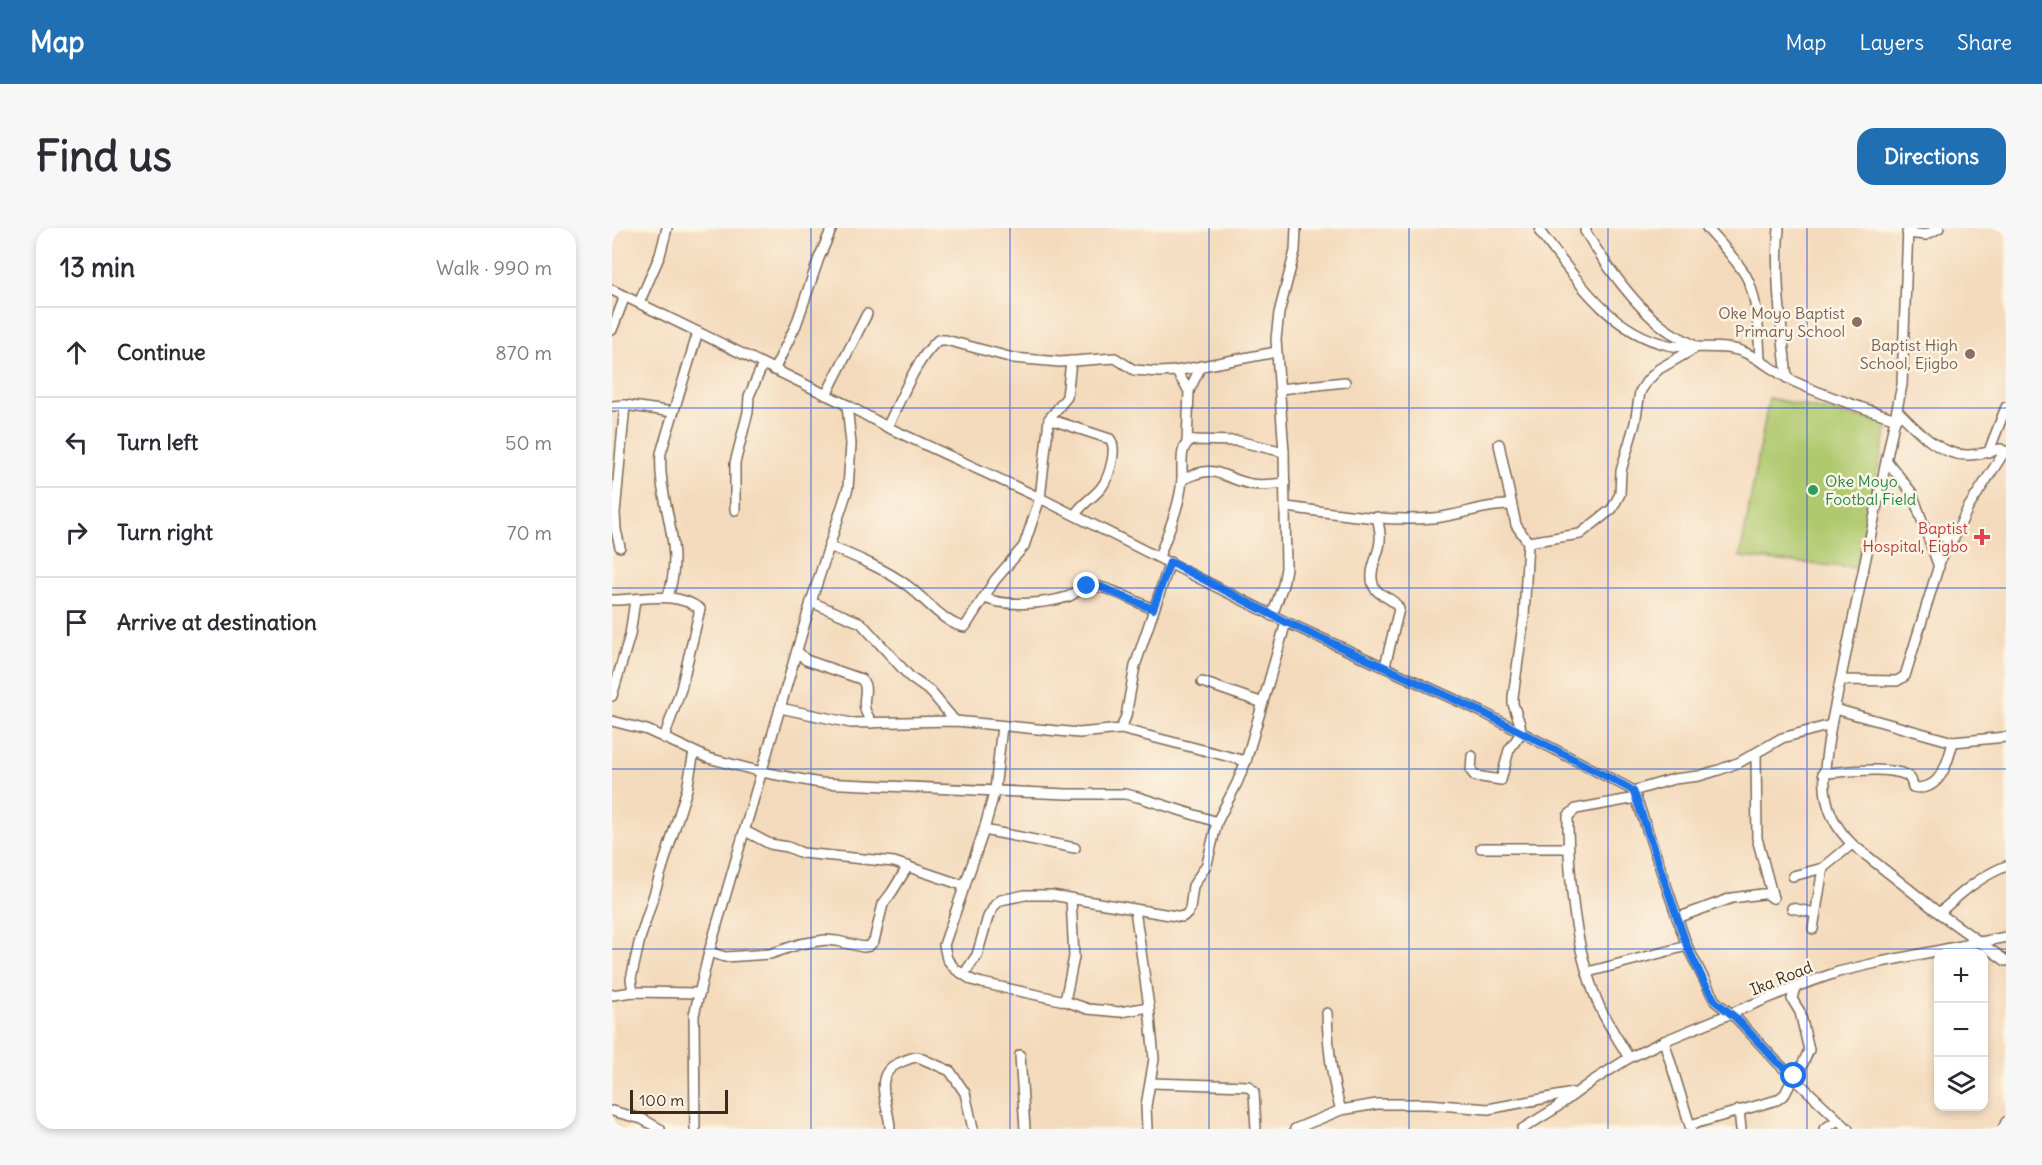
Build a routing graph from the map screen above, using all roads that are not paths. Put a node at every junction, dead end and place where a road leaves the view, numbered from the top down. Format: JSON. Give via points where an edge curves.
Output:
{"nodes":[{"id":1,"x":667,"y":228,"type":"edge"},
{"id":2,"x":832,"y":228,"type":"edge"},
{"id":3,"x":1296,"y":228,"type":"edge"},
{"id":4,"x":1586,"y":228,"type":"edge"},
{"id":5,"x":1707,"y":228,"type":"edge"},
{"id":6,"x":1779,"y":228,"type":"edge"},
{"id":7,"x":1939,"y":228,"type":"edge"},
{"id":8,"x":1907,"y":231,"type":"edge"},
{"id":9,"x":1540,"y":232,"type":"dead end"},
{"id":10,"x":612,"y":290,"type":"edge"},
{"id":11,"x":626,"y":296,"type":"junction"},
{"id":12,"x":639,"y":303,"type":"junction"},
{"id":13,"x":867,"y":314,"type":"dead end"},
{"id":14,"x":612,"y":330,"type":"edge"},
{"id":15,"x":698,"y":332,"type":"junction"},
{"id":16,"x":1697,"y":347,"type":"junction"},
{"id":17,"x":1276,"y":352,"type":"junction"},
{"id":18,"x":1071,"y":361,"type":"junction"},
{"id":19,"x":1760,"y":361,"type":"junction"},
{"id":20,"x":763,"y":364,"type":"junction"},
{"id":21,"x":1201,"y":366,"type":"junction"},
{"id":22,"x":774,"y":370,"type":"junction"},
{"id":23,"x":1176,"y":372,"type":"junction"},
{"id":24,"x":1787,"y":378,"type":"junction"},
{"id":25,"x":1345,"y":382,"type":"dead end"},
{"id":26,"x":1280,"y":389,"type":"junction"},
{"id":27,"x":1189,"y":391,"type":"junction"},
{"id":28,"x":826,"y":395,"type":"junction"},
{"id":29,"x":625,"y":405,"type":"junction"},
{"id":30,"x":847,"y":405,"type":"junction"},
{"id":31,"x":612,"y":406,"type":"edge"},
{"id":32,"x":2006,"y":407,"type":"edge"},
{"id":33,"x":674,"y":412,"type":"junction"},
{"id":34,"x":1897,"y":414,"type":"junction"},
{"id":35,"x":1049,"y":420,"type":"junction"},
{"id":36,"x":887,"y":427,"type":"junction"},
{"id":37,"x":1995,"y":438,"type":"junction"},
{"id":38,"x":617,"y":441,"type":"edge"},
{"id":39,"x":1186,"y":442,"type":"junction"},
{"id":40,"x":1499,"y":444,"type":"dead end"},
{"id":41,"x":2004,"y":451,"type":"edge"},
{"id":42,"x":1284,"y":452,"type":"junction"},
{"id":43,"x":1989,"y":452,"type":"junction"},
{"id":44,"x":1887,"y":462,"type":"junction"},
{"id":45,"x":615,"y":474,"type":"edge"},
{"id":46,"x":1182,"y":480,"type":"junction"},
{"id":47,"x":1285,"y":483,"type":"junction"},
{"id":48,"x":1040,"y":498,"type":"junction"},
{"id":49,"x":1511,"y":505,"type":"junction"},
{"id":50,"x":1286,"y":507,"type":"junction"},
{"id":51,"x":735,"y":510,"type":"dead end"},
{"id":52,"x":1075,"y":515,"type":"junction"},
{"id":53,"x":1377,"y":517,"type":"junction"},
{"id":54,"x":1924,"y":531,"type":"junction"},
{"id":55,"x":1528,"y":542,"type":"junction"},
{"id":56,"x":1951,"y":542,"type":"junction"},
{"id":57,"x":829,"y":546,"type":"junction"},
{"id":58,"x":620,"y":547,"type":"dead end"},
{"id":59,"x":1159,"y":557,"type":"junction"},
{"id":60,"x":1170,"y":562,"type":"junction"},
{"id":61,"x":1939,"y":567,"type":"junction"},
{"id":62,"x":668,"y":596,"type":"junction"},
{"id":63,"x":985,"y":598,"type":"junction"},
{"id":64,"x":612,"y":600,"type":"edge"},
{"id":65,"x":635,"y":600,"type":"junction"},
{"id":66,"x":811,"y":602,"type":"junction"},
{"id":67,"x":1153,"y":609,"type":"junction"},
{"id":68,"x":1272,"y":616,"type":"junction"},
{"id":69,"x":1286,"y":622,"type":"junction"},
{"id":70,"x":797,"y":651,"type":"junction"},
{"id":71,"x":624,"y":657,"type":"junction"},
{"id":72,"x":612,"y":658,"type":"edge"},
{"id":73,"x":1385,"y":666,"type":"junction"},
{"id":74,"x":1841,"y":680,"type":"junction"},
{"id":75,"x":1202,"y":682,"type":"dead end"},
{"id":76,"x":612,"y":696,"type":"edge"},
{"id":77,"x":1263,"y":703,"type":"junction"},
{"id":78,"x":780,"y":708,"type":"junction"},
{"id":79,"x":1835,"y":709,"type":"junction"},
{"id":80,"x":1126,"y":716,"type":"junction"},
{"id":81,"x":612,"y":721,"type":"edge"},
{"id":82,"x":955,"y":721,"type":"junction"},
{"id":83,"x":872,"y":723,"type":"junction"},
{"id":84,"x":1831,"y":725,"type":"junction"},
{"id":85,"x":1002,"y":726,"type":"junction"},
{"id":86,"x":1121,"y":729,"type":"junction"},
{"id":87,"x":1133,"y":732,"type":"junction"},
{"id":88,"x":1521,"y":733,"type":"junction"},
{"id":89,"x":2006,"y":737,"type":"edge"},
{"id":90,"x":664,"y":738,"type":"junction"},
{"id":91,"x":1953,"y":742,"type":"junction"},
{"id":92,"x":694,"y":752,"type":"junction"},
{"id":93,"x":1756,"y":753,"type":"junction"},
{"id":94,"x":1472,"y":756,"type":"dead end"},
{"id":95,"x":1246,"y":761,"type":"junction"},
{"id":96,"x":762,"y":771,"type":"junction"},
{"id":97,"x":1823,"y":773,"type":"junction"},
{"id":98,"x":995,"y":790,"type":"junction"},
{"id":99,"x":1634,"y":794,"type":"junction"},
{"id":100,"x":1217,"y":822,"type":"junction"},
{"id":101,"x":984,"y":830,"type":"junction"},
{"id":102,"x":746,"y":831,"type":"junction"},
{"id":103,"x":1852,"y":844,"type":"junction"},
{"id":104,"x":1075,"y":848,"type":"dead end"},
{"id":105,"x":1481,"y":848,"type":"dead end"},
{"id":106,"x":1568,"y":848,"type":"junction"},
{"id":107,"x":908,"y":866,"type":"junction"},
{"id":108,"x":2006,"y":866,"type":"edge"},
{"id":109,"x":1823,"y":868,"type":"junction"},
{"id":110,"x":1793,"y":876,"type":"dead end"},
{"id":111,"x":1767,"y":878,"type":"junction"},
{"id":112,"x":965,"y":886,"type":"junction"},
{"id":113,"x":1750,"y":895,"type":"junction"},
{"id":114,"x":1071,"y":899,"type":"junction"},
{"id":115,"x":1792,"y":908,"type":"dead end"},
{"id":116,"x":1135,"y":910,"type":"junction"},
{"id":117,"x":1815,"y":913,"type":"junction"},
{"id":118,"x":1939,"y":914,"type":"junction"},
{"id":119,"x":1677,"y":918,"type":"junction"},
{"id":120,"x":1813,"y":929,"type":"dead end"},
{"id":121,"x":2006,"y":938,"type":"edge"},
{"id":122,"x":1981,"y":942,"type":"junction"},
{"id":123,"x":1687,"y":946,"type":"junction"},
{"id":124,"x":709,"y":952,"type":"junction"},
{"id":125,"x":2006,"y":961,"type":"edge"},
{"id":126,"x":1588,"y":972,"type":"junction"},
{"id":127,"x":964,"y":974,"type":"junction"},
{"id":128,"x":1795,"y":987,"type":"junction"},
{"id":129,"x":633,"y":992,"type":"junction"},
{"id":130,"x":700,"y":993,"type":"junction"},
{"id":131,"x":612,"y":995,"type":"edge"},
{"id":132,"x":1065,"y":1001,"type":"junction"},
{"id":133,"x":1149,"y":1007,"type":"junction"},
{"id":134,"x":1327,"y":1013,"type":"dead end"},
{"id":135,"x":1730,"y":1015,"type":"junction"},
{"id":136,"x":1664,"y":1041,"type":"junction"},
{"id":137,"x":1020,"y":1055,"type":"dead end"},
{"id":138,"x":1629,"y":1058,"type":"junction"},
{"id":139,"x":1795,"y":1078,"type":"junction"},
{"id":140,"x":1151,"y":1083,"type":"junction"},
{"id":141,"x":1578,"y":1092,"type":"junction"},
{"id":142,"x":1341,"y":1110,"type":"junction"},
{"id":143,"x":1739,"y":1110,"type":"junction"},
{"id":144,"x":612,"y":1111,"type":"edge"},
{"id":145,"x":1838,"y":1120,"type":"junction"},
{"id":146,"x":2006,"y":1122,"type":"edge"},
{"id":147,"x":1691,"y":1127,"type":"edge"},
{"id":148,"x":660,"y":1129,"type":"edge"},
{"id":149,"x":695,"y":1129,"type":"edge"},
{"id":150,"x":890,"y":1129,"type":"edge"},
{"id":151,"x":973,"y":1129,"type":"edge"},
{"id":152,"x":1025,"y":1129,"type":"edge"},
{"id":153,"x":1147,"y":1129,"type":"edge"},
{"id":154,"x":1256,"y":1129,"type":"edge"},
{"id":155,"x":1294,"y":1129,"type":"edge"},
{"id":156,"x":1522,"y":1129,"type":"edge"},
{"id":157,"x":1741,"y":1129,"type":"edge"},
{"id":158,"x":1824,"y":1129,"type":"edge"},
{"id":159,"x":1848,"y":1129,"type":"edge"},
{"id":160,"x":2003,"y":1129,"type":"edge"}],
"edges":[{"from":1,"to":12,"type":"street"},
{"from":2,"to":22,"type":"street","via":[[799,317]]},
{"from":3,"to":17,"type":"street","via":[[1295,251],[1276,327]]},
{"from":4,"to":16,"type":"street","via":[[1600,256],[1644,310],[1669,332]]},
{"from":5,"to":19,"type":"street","via":[[1751,287]]},
{"from":6,"to":24,"type":"street","via":[[1779,285]]},
{"from":7,"to":8,"type":"street","via":[[1926,235]]},
{"from":8,"to":34,"type":"street","via":[[1903,368]]},
{"from":9,"to":16,"type":"street","via":[[1607,313],[1658,343]]},
{"from":10,"to":11,"type":"street"},
{"from":11,"to":12,"type":"street"},
{"from":11,"to":14,"type":"street"},
{"from":12,"to":15,"type":"street"},
{"from":13,"to":28,"type":"street"},
{"from":15,"to":20,"type":"street"},
{"from":15,"to":33,"type":"street"},
{"from":16,"to":19,"type":"street","via":[[1739,350]]},
{"from":16,"to":55,"type":"street","via":[[1659,369],[1640,392],[1621,471],[1620,494],[1612,509],[1580,534]]},
{"from":17,"to":21,"type":"street"},
{"from":17,"to":26,"type":"street"},
{"from":18,"to":23,"type":"street","via":[[1115,358],[1134,370]]},
{"from":18,"to":35,"type":"street","via":[[1067,397]]},
{"from":18,"to":36,"type":"street","via":[[1013,358],[938,340],[929,348]]},
{"from":19,"to":24,"type":"street"},
{"from":20,"to":22,"type":"street"},
{"from":20,"to":51,"type":"street","via":[[749,396],[735,463]]},
{"from":21,"to":23,"type":"street"},
{"from":21,"to":27,"type":"street"},
{"from":22,"to":28,"type":"street"},
{"from":23,"to":27,"type":"street"},
{"from":24,"to":34,"type":"street","via":[[1821,395]]},
{"from":25,"to":26,"type":"street"},
{"from":26,"to":42,"type":"street"},
{"from":27,"to":39,"type":"street"},
{"from":28,"to":30,"type":"street"},
{"from":29,"to":31,"type":"street"},
{"from":29,"to":33,"type":"street"},
{"from":29,"to":38,"type":"street"},
{"from":30,"to":36,"type":"street"},
{"from":30,"to":57,"type":"street","via":[[850,478]]},
{"from":32,"to":37,"type":"street"},
{"from":33,"to":62,"type":"street","via":[[660,463],[675,564]]},
{"from":34,"to":43,"type":"street","via":[[1954,453]]},
{"from":34,"to":44,"type":"street"},
{"from":35,"to":48,"type":"street"},
{"from":35,"to":52,"type":"street","via":[[1110,439],[1114,445],[1104,483]]},
{"from":36,"to":48,"type":"street"},
{"from":37,"to":41,"type":"street"},
{"from":37,"to":43,"type":"street"},
{"from":38,"to":45,"type":"street"},
{"from":39,"to":42,"type":"street","via":[[1238,441]]},
{"from":39,"to":46,"type":"street"},
{"from":40,"to":49,"type":"street"},
{"from":41,"to":43,"type":"street"},
{"from":41,"to":56,"type":"street"},
{"from":42,"to":47,"type":"street"},
{"from":44,"to":54,"type":"street","via":[[1909,487]]},
{"from":44,"to":74,"type":"street"},
{"from":45,"to":58,"type":"street"},
{"from":46,"to":47,"type":"street","via":[[1204,470],[1251,484]]},
{"from":46,"to":59,"type":"street"},
{"from":47,"to":50,"type":"street"},
{"from":48,"to":52,"type":"street"},
{"from":48,"to":63,"type":"street","via":[[1021,552],[995,580]]},
{"from":49,"to":53,"type":"street","via":[[1434,518]]},
{"from":49,"to":55,"type":"street","via":[[1516,525]]},
{"from":50,"to":53,"type":"street"},
{"from":50,"to":68,"type":"street","via":[[1286,568]]},
{"from":52,"to":59,"type":"street"},
{"from":53,"to":73,"type":"street","via":[[1381,538],[1372,575],[1374,586],[1393,600],[1398,609]]},
{"from":54,"to":56,"type":"street"},
{"from":54,"to":61,"type":"street"},
{"from":55,"to":88,"type":"street","via":[[1524,617],[1513,697]]},
{"from":56,"to":61,"type":"street"},
{"from":57,"to":63,"type":"street","via":[[904,583],[960,627],[965,627]]},
{"from":57,"to":66,"type":"street"},
{"from":59,"to":60,"type":"street"},
{"from":60,"to":67,"type":"street"},
{"from":60,"to":68,"type":"street"},
{"from":61,"to":74,"type":"street","via":[[1905,676],[1898,681]]},
{"from":62,"to":65,"type":"street"},
{"from":62,"to":90,"type":"street","via":[[696,606],[700,612]]},
{"from":63,"to":67,"type":"street","via":[[1005,604],[1030,602],[1068,597],[1083,587],[1095,586]]},
{"from":64,"to":65,"type":"street"},
{"from":65,"to":71,"type":"street"},
{"from":66,"to":70,"type":"street"},
{"from":66,"to":82,"type":"street","via":[[861,623]]},
{"from":67,"to":80,"type":"street","via":[[1131,679]]},
{"from":68,"to":69,"type":"street"},
{"from":69,"to":73,"type":"street"},
{"from":69,"to":77,"type":"street"},
{"from":70,"to":78,"type":"street"},
{"from":70,"to":83,"type":"street","via":[[806,660],[864,682],[864,708]]},
{"from":71,"to":72,"type":"street"},
{"from":71,"to":76,"type":"street"},
{"from":73,"to":88,"type":"street"},
{"from":74,"to":79,"type":"street"},
{"from":75,"to":77,"type":"street"},
{"from":77,"to":95,"type":"street"},
{"from":78,"to":83,"type":"street","via":[[837,722]]},
{"from":78,"to":96,"type":"street"},
{"from":79,"to":84,"type":"street"},
{"from":79,"to":91,"type":"street"},
{"from":80,"to":86,"type":"street"},
{"from":80,"to":87,"type":"street"},
{"from":81,"to":90,"type":"street"},
{"from":82,"to":83,"type":"street"},
{"from":82,"to":85,"type":"street"},
{"from":84,"to":93,"type":"street","via":[[1782,738]]},
{"from":84,"to":97,"type":"street"},
{"from":85,"to":86,"type":"street","via":[[1080,733]]},
{"from":85,"to":98,"type":"street"},
{"from":86,"to":87,"type":"street"},
{"from":87,"to":95,"type":"street"},
{"from":88,"to":94,"type":"street","via":[[1509,750],[1501,780],[1475,776],[1471,771]]},
{"from":88,"to":99,"type":"street"},
{"from":89,"to":91,"type":"street"},
{"from":90,"to":92,"type":"street"},
{"from":91,"to":97,"type":"street","via":[[1943,772],[1923,788],[1913,787],[1906,775],[1888,771]]},
{"from":92,"to":96,"type":"street"},
{"from":92,"to":129,"type":"street","via":[[687,789],[640,939],[631,979]]},
{"from":93,"to":99,"type":"street","via":[[1719,771],[1665,782]]},
{"from":93,"to":111,"type":"street","via":[[1757,838]]},
{"from":95,"to":100,"type":"street"},
{"from":96,"to":98,"type":"street","via":[[835,784]]},
{"from":96,"to":102,"type":"street"},
{"from":97,"to":103,"type":"street","via":[[1831,815]]},
{"from":98,"to":100,"type":"street","via":[[1125,794]]},
{"from":98,"to":101,"type":"street"},
{"from":99,"to":106,"type":"street","via":[[1572,812],[1568,816]]},
{"from":99,"to":119,"type":"street"},
{"from":100,"to":116,"type":"street","via":[[1210,857],[1193,886],[1187,914],[1182,917]]},
{"from":101,"to":104,"type":"street"},
{"from":101,"to":112,"type":"street"},
{"from":102,"to":107,"type":"street","via":[[770,844],[812,855]]},
{"from":102,"to":124,"type":"street"},
{"from":103,"to":109,"type":"street"},
{"from":103,"to":118,"type":"street"},
{"from":105,"to":106,"type":"street"},
{"from":106,"to":126,"type":"street","via":[[1572,903]]},
{"from":107,"to":112,"type":"street"},
{"from":107,"to":124,"type":"street","via":[[883,904],[874,941],[869,946],[825,940],[770,954],[725,957]]},
{"from":108,"to":118,"type":"street","via":[[1983,876]]},
{"from":109,"to":110,"type":"street"},
{"from":109,"to":117,"type":"street"},
{"from":111,"to":113,"type":"street"},
{"from":111,"to":113,"type":"street","via":[[1773,898],[1767,894]]},
{"from":112,"to":127,"type":"street","via":[[944,945],[947,959]]},
{"from":113,"to":119,"type":"street"},
{"from":114,"to":116,"type":"street"},
{"from":114,"to":127,"type":"street","via":[[1025,895],[1001,900],[988,917],[977,955]]},
{"from":114,"to":132,"type":"street","via":[[1075,946]]},
{"from":115,"to":117,"type":"street"},
{"from":116,"to":133,"type":"street"},
{"from":117,"to":120,"type":"street"},
{"from":118,"to":122,"type":"street"},
{"from":119,"to":123,"type":"street"},
{"from":121,"to":122,"type":"street","name":"Ika Road"},
{"from":122,"to":125,"type":"street"},
{"from":122,"to":128,"type":"street","name":"Ika Road","via":[[1838,972]]},
{"from":123,"to":126,"type":"street"},
{"from":123,"to":135,"type":"street","via":[[1715,1001]]},
{"from":124,"to":130,"type":"street"},
{"from":126,"to":138,"type":"street","via":[[1602,1011]]},
{"from":127,"to":132,"type":"street","via":[[982,983]]},
{"from":128,"to":135,"type":"street","name":"Ika Road"},
{"from":128,"to":139,"type":"street","via":[[1792,999],[1800,1012],[1809,1050]]},
{"from":129,"to":130,"type":"street"},
{"from":129,"to":131,"type":"street"},
{"from":130,"to":149,"type":"street","via":[[693,1022]]},
{"from":132,"to":133,"type":"street","via":[[1115,1012]]},
{"from":133,"to":140,"type":"street","via":[[1154,1059]]},
{"from":134,"to":142,"type":"street","via":[[1332,1072]]},
{"from":135,"to":136,"type":"street","name":"Ika Road"},
{"from":135,"to":139,"type":"street"},
{"from":136,"to":138,"type":"street","name":"Ika Road"},
{"from":136,"to":147,"type":"street"},
{"from":137,"to":152,"type":"street"},
{"from":138,"to":141,"type":"street","name":"Ika Road"},
{"from":139,"to":143,"type":"street","via":[[1781,1098]]},
{"from":139,"to":145,"type":"street"},
{"from":140,"to":153,"type":"street"},
{"from":140,"to":154,"type":"street","via":[[1248,1086],[1254,1092]]},
{"from":141,"to":142,"type":"street","via":[[1488,1109],[1395,1103]]},
{"from":141,"to":156,"type":"street","name":"Ika Road"},
{"from":142,"to":155,"type":"street"},
{"from":143,"to":147,"type":"street"},
{"from":143,"to":157,"type":"street"},
{"from":144,"to":148,"type":"street","via":[[642,1119]]},
{"from":145,"to":158,"type":"street"},
{"from":145,"to":159,"type":"street"},
{"from":146,"to":160,"type":"street"},
{"from":150,"to":151,"type":"street","via":[[883,1088],[886,1072],[913,1057],[950,1071],[965,1093]]}]}
